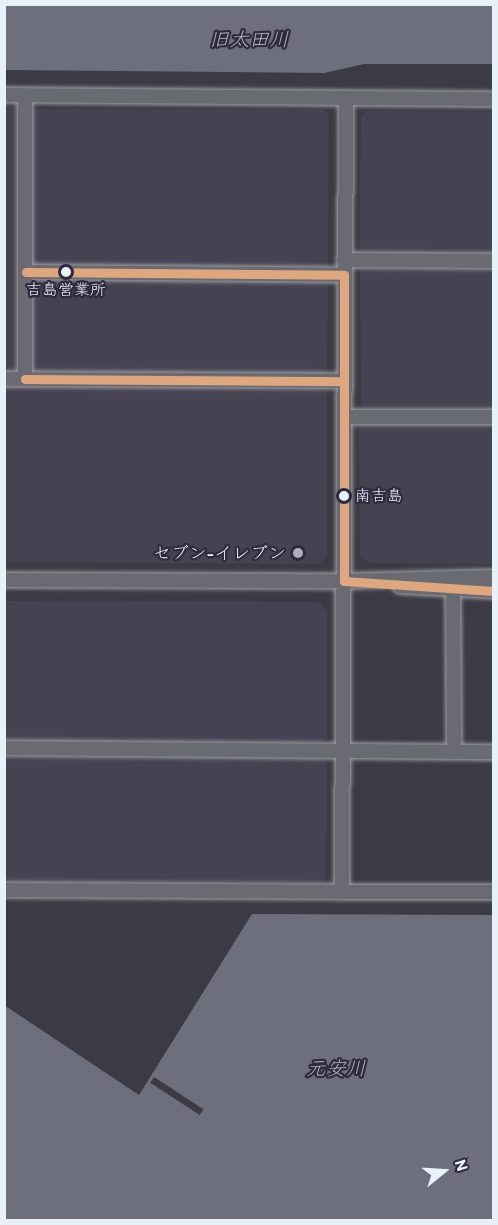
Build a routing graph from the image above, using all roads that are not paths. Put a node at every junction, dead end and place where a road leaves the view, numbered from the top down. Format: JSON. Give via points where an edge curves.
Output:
{"nodes":[{"id":1,"x":4,"y":95,"type":"edge"},
{"id":2,"x":25,"y":95,"type":"junction"},
{"id":3,"x":346,"y":99,"type":"junction"},
{"id":4,"x":494,"y":99,"type":"edge"},
{"id":5,"x":344,"y":260,"type":"junction"},
{"id":6,"x":494,"y":261,"type":"edge"},
{"id":7,"x":26,"y":272,"type":"junction"},
{"id":8,"x":344,"y":275,"type":"junction"},
{"id":9,"x":4,"y":379,"type":"edge"},
{"id":10,"x":25,"y":379,"type":"junction"},
{"id":11,"x":344,"y":381,"type":"junction"},
{"id":12,"x":344,"y":417,"type":"junction"},
{"id":13,"x":494,"y":417,"type":"edge"},
{"id":14,"x":494,"y":577,"type":"edge"},
{"id":15,"x":4,"y":580,"type":"edge"},
{"id":16,"x":344,"y":581,"type":"junction"},
{"id":17,"x":453,"y":590,"type":"junction"},
{"id":18,"x":494,"y":591,"type":"edge"},
{"id":19,"x":4,"y":748,"type":"edge"},
{"id":20,"x":342,"y":750,"type":"junction"},
{"id":21,"x":454,"y":752,"type":"junction"},
{"id":22,"x":494,"y":752,"type":"edge"},
{"id":23,"x":6,"y":890,"type":"dead end"},
{"id":24,"x":342,"y":892,"type":"junction"},
{"id":25,"x":494,"y":892,"type":"edge"}],
"edges":[{"from":1,"to":2,"type":"street"},
{"from":2,"to":3,"type":"street"},
{"from":2,"to":7,"type":"street"},
{"from":3,"to":4,"type":"street"},
{"from":3,"to":5,"type":"street"},
{"from":5,"to":6,"type":"street"},
{"from":5,"to":8,"type":"street"},
{"from":7,"to":8,"type":"street"},
{"from":7,"to":10,"type":"street"},
{"from":8,"to":11,"type":"street"},
{"from":9,"to":10,"type":"street"},
{"from":10,"to":11,"type":"street"},
{"from":11,"to":12,"type":"street"},
{"from":12,"to":13,"type":"street"},
{"from":12,"to":16,"type":"street"},
{"from":14,"to":16,"type":"street"},
{"from":15,"to":16,"type":"street"},
{"from":16,"to":17,"type":"street"},
{"from":16,"to":20,"type":"street"},
{"from":17,"to":18,"type":"street"},
{"from":17,"to":21,"type":"street"},
{"from":19,"to":20,"type":"street"},
{"from":20,"to":21,"type":"street"},
{"from":20,"to":24,"type":"street"},
{"from":21,"to":22,"type":"street"},
{"from":23,"to":24,"type":"street"},
{"from":24,"to":25,"type":"street"}]}
